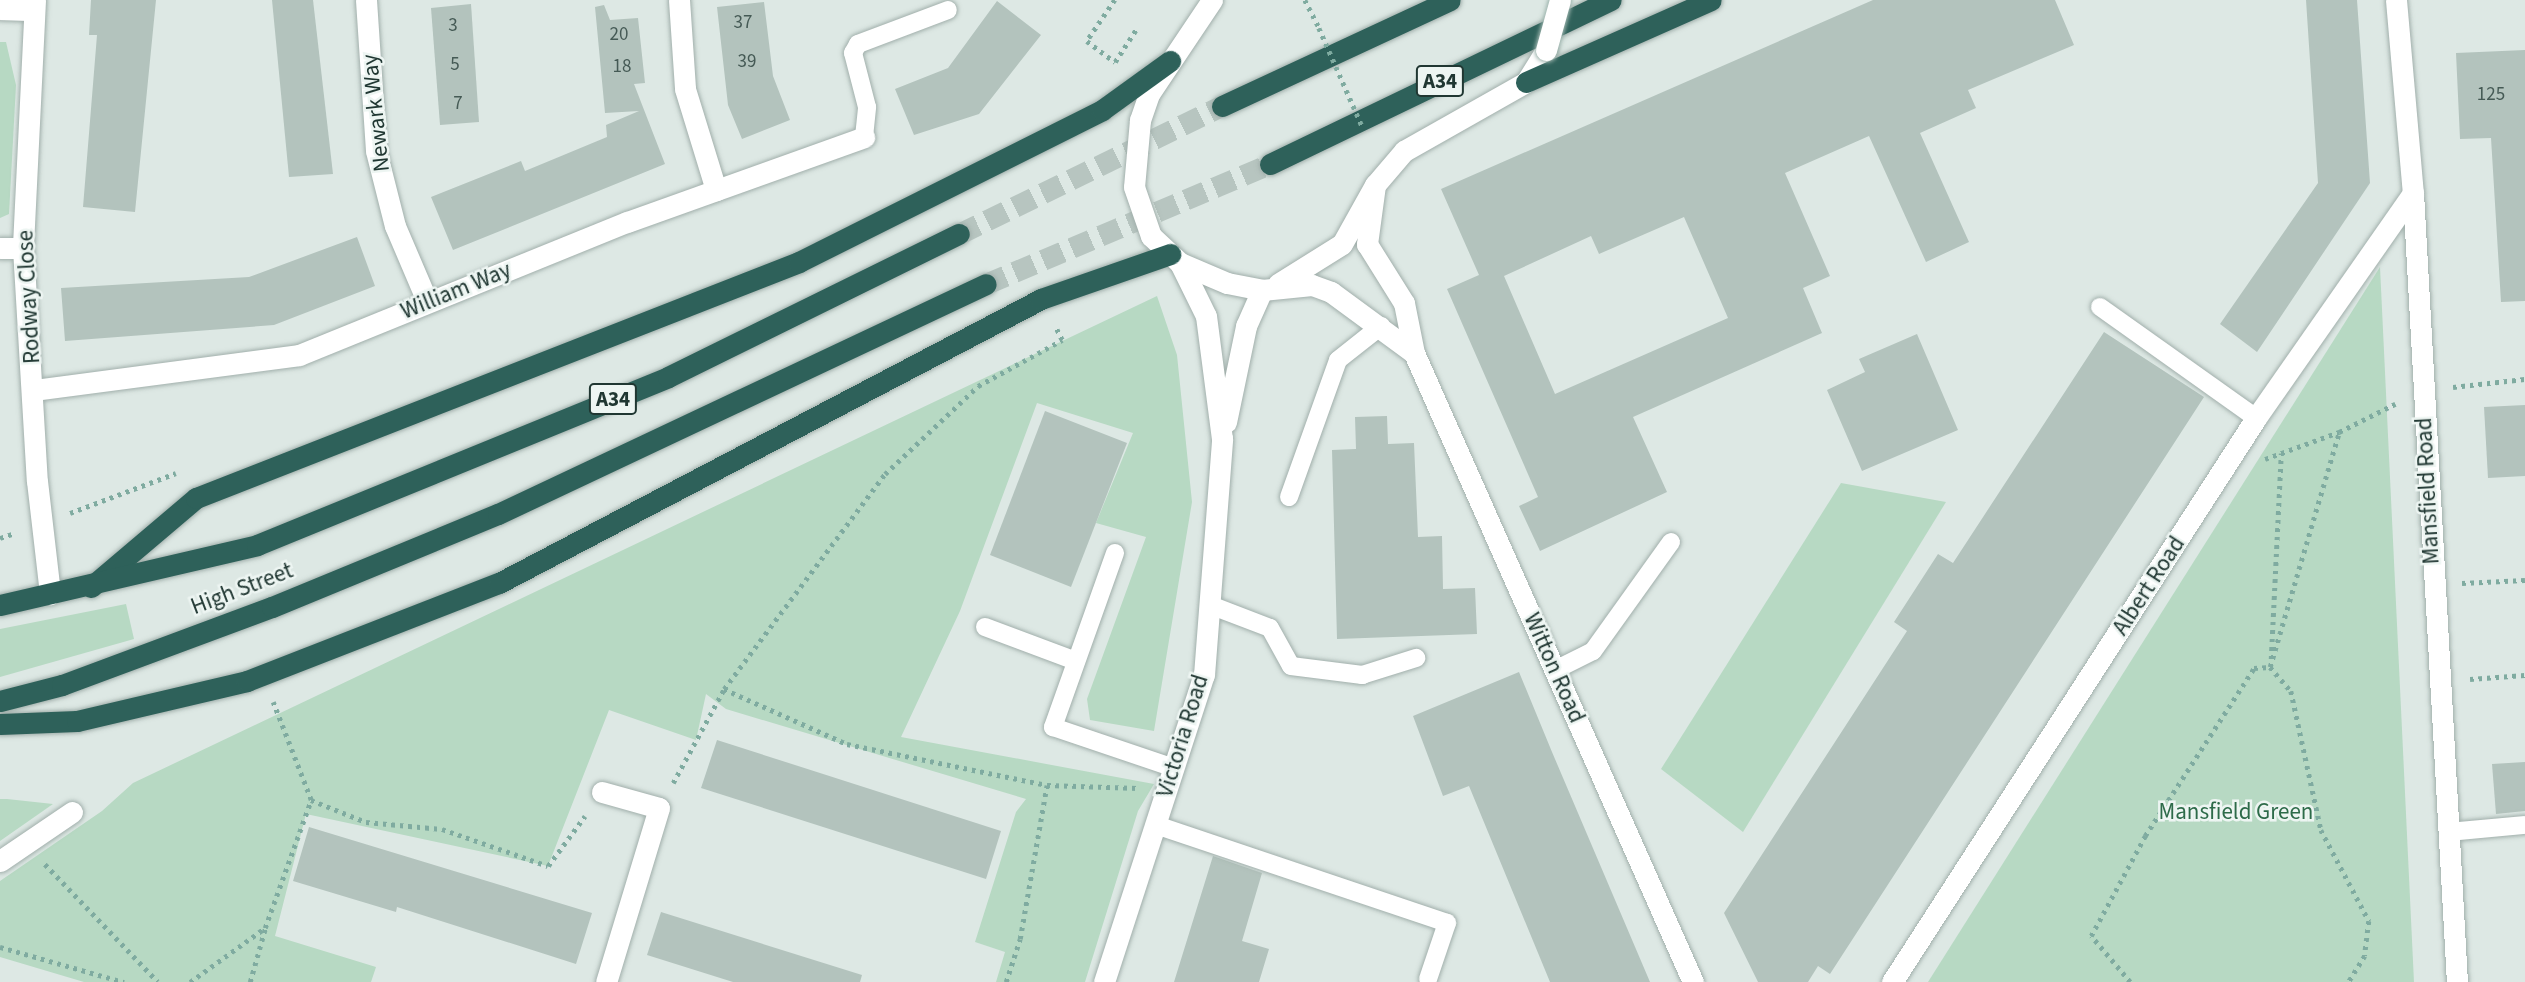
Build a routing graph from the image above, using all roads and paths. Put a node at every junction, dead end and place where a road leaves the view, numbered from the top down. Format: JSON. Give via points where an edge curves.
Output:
{"nodes":[{"id":1,"x":366,"y":0,"type":"edge"},
{"id":2,"x":679,"y":0,"type":"edge"},
{"id":3,"x":1115,"y":0,"type":"edge"},
{"id":4,"x":1212,"y":0,"type":"edge"},
{"id":5,"x":1305,"y":0,"type":"edge"},
{"id":6,"x":1450,"y":0,"type":"edge"},
{"id":7,"x":1560,"y":0,"type":"edge"},
{"id":8,"x":1611,"y":0,"type":"edge"},
{"id":9,"x":1711,"y":0,"type":"edge"},
{"id":10,"x":2396,"y":0,"type":"edge"},
{"id":11,"x":35,"y":5,"type":"edge"},
{"id":12,"x":0,"y":9,"type":"edge"},
{"id":13,"x":948,"y":10,"type":"dead end"},
{"id":14,"x":1138,"y":28,"type":"dead end"},
{"id":15,"x":1170,"y":61,"type":"junction"},
{"id":16,"x":1526,"y":82,"type":"junction"},
{"id":17,"x":1222,"y":106,"type":"tunnel mouth"},
{"id":18,"x":1362,"y":126,"type":"dead end"},
{"id":19,"x":864,"y":137,"type":"joint"},
{"id":20,"x":1270,"y":164,"type":"tunnel mouth"},
{"id":21,"x":1375,"y":185,"type":"junction"},
{"id":22,"x":716,"y":190,"type":"junction"},
{"id":23,"x":2413,"y":193,"type":"junction"},
{"id":24,"x":959,"y":234,"type":"tunnel mouth"},
{"id":25,"x":0,"y":248,"type":"edge"},
{"id":26,"x":23,"y":248,"type":"junction"},
{"id":27,"x":1175,"y":259,"type":"junction"},
{"id":28,"x":986,"y":284,"type":"tunnel mouth"},
{"id":29,"x":1266,"y":289,"type":"junction"},
{"id":30,"x":1041,"y":299,"type":"junction"},
{"id":31,"x":428,"y":301,"type":"junction"},
{"id":32,"x":2100,"y":307,"type":"dead end"},
{"id":33,"x":1381,"y":326,"type":"junction"},
{"id":34,"x":1414,"y":353,"type":"junction"},
{"id":35,"x":2525,"y":379,"type":"edge"},
{"id":36,"x":34,"y":390,"type":"junction"},
{"id":37,"x":2423,"y":390,"type":"junction"},
{"id":38,"x":2256,"y":418,"type":"junction"},
{"id":39,"x":2339,"y":432,"type":"junction"},
{"id":40,"x":1222,"y":439,"type":"junction"},
{"id":41,"x":2281,"y":453,"type":"junction"},
{"id":42,"x":2222,"y":474,"type":"junction"},
{"id":43,"x":1289,"y":498,"type":"dead end"},
{"id":44,"x":1671,"y":542,"type":"dead end"},
{"id":45,"x":1115,"y":553,"type":"dead end"},
{"id":46,"x":2525,"y":580,"type":"edge"},
{"id":47,"x":2433,"y":585,"type":"junction"},
{"id":48,"x":91,"y":587,"type":"junction"},
{"id":49,"x":50,"y":594,"type":"junction"},
{"id":50,"x":0,"y":605,"type":"edge"},
{"id":51,"x":1210,"y":605,"type":"junction"},
{"id":52,"x":985,"y":627,"type":"dead end"},
{"id":53,"x":1416,"y":658,"type":"dead end"},
{"id":54,"x":1076,"y":661,"type":"junction"},
{"id":55,"x":2270,"y":667,"type":"junction"},
{"id":56,"x":1555,"y":670,"type":"junction"},
{"id":57,"x":263,"y":675,"type":"junction"},
{"id":58,"x":2525,"y":675,"type":"edge"},
{"id":59,"x":2440,"y":681,"type":"junction"},
{"id":60,"x":724,"y":689,"type":"junction"},
{"id":61,"x":0,"y":701,"type":"edge"},
{"id":62,"x":0,"y":724,"type":"edge"},
{"id":63,"x":1174,"y":768,"type":"junction"},
{"id":64,"x":1047,"y":786,"type":"junction"},
{"id":65,"x":1167,"y":789,"type":"junction"},
{"id":66,"x":602,"y":792,"type":"joint"},
{"id":67,"x":311,"y":800,"type":"junction"},
{"id":68,"x":659,"y":808,"type":"junction"},
{"id":69,"x":72,"y":812,"type":"dead end"},
{"id":70,"x":1156,"y":825,"type":"junction"},
{"id":71,"x":2525,"y":825,"type":"edge"},
{"id":72,"x":2449,"y":832,"type":"junction"},
{"id":73,"x":25,"y":844,"type":"junction"},
{"id":74,"x":0,"y":862,"type":"edge"},
{"id":75,"x":265,"y":928,"type":"junction"},
{"id":76,"x":0,"y":947,"type":"edge"},
{"id":77,"x":1428,"y":979,"type":"dead end"},
{"id":78,"x":124,"y":982,"type":"edge"},
{"id":79,"x":158,"y":982,"type":"edge"},
{"id":80,"x":190,"y":982,"type":"edge"},
{"id":81,"x":250,"y":982,"type":"edge"},
{"id":82,"x":606,"y":982,"type":"edge"},
{"id":83,"x":1006,"y":982,"type":"edge"},
{"id":84,"x":1104,"y":982,"type":"edge"},
{"id":85,"x":1693,"y":982,"type":"edge"},
{"id":86,"x":1892,"y":982,"type":"edge"},
{"id":87,"x":2130,"y":982,"type":"edge"},
{"id":88,"x":2348,"y":982,"type":"edge"},
{"id":89,"x":2457,"y":982,"type":"edge"}],
"edges":[{"from":1,"to":31,"type":"street","name":"Newark Way","via":[[376,151],[395,226]]},
{"from":2,"to":22,"type":"street","via":[[685,89]]},
{"from":3,"to":14,"type":"path","via":[[1087,41],[1115,62]]},
{"from":4,"to":15,"type":"street"},
{"from":5,"to":18,"type":"path","bridge":true},
{"from":6,"to":17,"type":"highway"},
{"from":7,"to":16,"type":"street","bridge":true,"via":[[1546,50]]},
{"from":8,"to":20,"type":"highway","number":"A34"},
{"from":9,"to":16,"type":"highway"},
{"from":10,"to":23,"type":"street","name":"Mansfield Road"},
{"from":11,"to":12,"type":"street"},
{"from":11,"to":26,"type":"street","name":"Rodway Close"},
{"from":13,"to":19,"type":"lane","via":[[858,44],[853,53],[867,107]]},
{"from":15,"to":27,"type":"street","via":[[1140,120],[1134,187],[1144,224]]},
{"from":15,"to":48,"type":"highway","via":[[1090,117],[799,262],[196,498]]},
{"from":16,"to":21,"type":"street","via":[[1404,151]]},
{"from":19,"to":22,"type":"street","name":"William Way"},
{"from":21,"to":29,"type":"street","via":[[1342,244]]},
{"from":21,"to":34,"type":"street","name":"Witton Road","via":[[1367,244],[1404,303]]},
{"from":22,"to":31,"type":"street","name":"William Way"},
{"from":23,"to":37,"type":"street","name":"Mansfield Road"},
{"from":23,"to":38,"type":"street","name":"Albert Road"},
{"from":24,"to":48,"type":"highway","number":"A34","via":[[668,377],[257,545]]},
{"from":25,"to":26,"type":"street"},
{"from":26,"to":36,"type":"street","name":"Rodway Close"},
{"from":27,"to":29,"type":"street","name":"Witton Road","via":[[1227,284]]},
{"from":27,"to":30,"type":"highway"},
{"from":27,"to":40,"type":"street","name":"Victoria Road","via":[[1206,316]]},
{"from":28,"to":61,"type":"highway","name":"High Street","number":"A34","via":[[498,514],[272,607],[62,685]]},
{"from":29,"to":33,"type":"street","name":"Witton Road","via":[[1312,285],[1354,304]]},
{"from":29,"to":40,"type":"street","name":"Victoria Road","via":[[1246,326]]},
{"from":30,"to":57,"type":"highway","via":[[499,583]]},
{"from":30,"to":60,"type":"path","via":[[1062,340],[978,386],[885,474]]},
{"from":31,"to":36,"type":"street","name":"William Way","via":[[299,355]]},
{"from":32,"to":38,"type":"lane"},
{"from":33,"to":34,"type":"street","name":"Witton Road"},
{"from":33,"to":43,"type":"lane","via":[[1338,360]]},
{"from":34,"to":56,"type":"street","name":"Witton Road"},
{"from":35,"to":37,"type":"path"},
{"from":36,"to":49,"type":"street","name":"Rodway Close","via":[[37,481]]},
{"from":37,"to":39,"type":"path"},
{"from":37,"to":47,"type":"street","name":"Mansfield Road"},
{"from":38,"to":42,"type":"street","name":"Albert Road"},
{"from":39,"to":41,"type":"path"},
{"from":39,"to":55,"type":"path"},
{"from":40,"to":51,"type":"street","name":"Victoria Road"},
{"from":41,"to":42,"type":"path"},
{"from":41,"to":55,"type":"path"},
{"from":42,"to":86,"type":"street","name":"Albert Road"},
{"from":44,"to":56,"type":"lane","via":[[1593,651]]},
{"from":45,"to":54,"type":"lane"},
{"from":46,"to":47,"type":"path"},
{"from":47,"to":59,"type":"street","name":"Mansfield Road"},
{"from":48,"to":49,"type":"highway","number":"A34"},
{"from":49,"to":50,"type":"highway","number":"A34"},
{"from":51,"to":53,"type":"lane","via":[[1270,628],[1285,658],[1301,668],[1362,675]]},
{"from":51,"to":63,"type":"street","name":"Victoria Road","via":[[1203,675]]},
{"from":52,"to":54,"type":"lane"},
{"from":54,"to":63,"type":"lane","via":[[1053,727]]},
{"from":55,"to":87,"type":"path","via":[[2254,668],[2145,836],[2091,936]]},
{"from":55,"to":88,"type":"path","via":[[2291,691],[2321,830],[2369,921],[2365,956]]},
{"from":56,"to":85,"type":"street","name":"Witton Road"},
{"from":57,"to":62,"type":"highway","via":[[78,721]]},
{"from":57,"to":67,"type":"path"},
{"from":58,"to":59,"type":"path"},
{"from":59,"to":72,"type":"street","name":"Mansfield Road"},
{"from":60,"to":64,"type":"path","via":[[847,744]]},
{"from":60,"to":68,"type":"path"},
{"from":63,"to":65,"type":"street","name":"Victoria Road"},
{"from":64,"to":65,"type":"path"},
{"from":64,"to":83,"type":"path","via":[[1020,939]]},
{"from":65,"to":70,"type":"street","name":"Victoria Road"},
{"from":66,"to":67,"type":"path","via":[[548,866],[442,829],[366,822]]},
{"from":66,"to":68,"type":"street"},
{"from":67,"to":75,"type":"path"},
{"from":68,"to":82,"type":"street"},
{"from":69,"to":73,"type":"street"},
{"from":70,"to":77,"type":"lane","via":[[1447,923]]},
{"from":70,"to":84,"type":"street","name":"Victoria Road"},
{"from":71,"to":72,"type":"lane"},
{"from":72,"to":89,"type":"street","name":"Mansfield Road"},
{"from":73,"to":74,"type":"street"},
{"from":73,"to":79,"type":"path"},
{"from":75,"to":80,"type":"path"},
{"from":75,"to":81,"type":"path"},
{"from":76,"to":78,"type":"path"}]}
